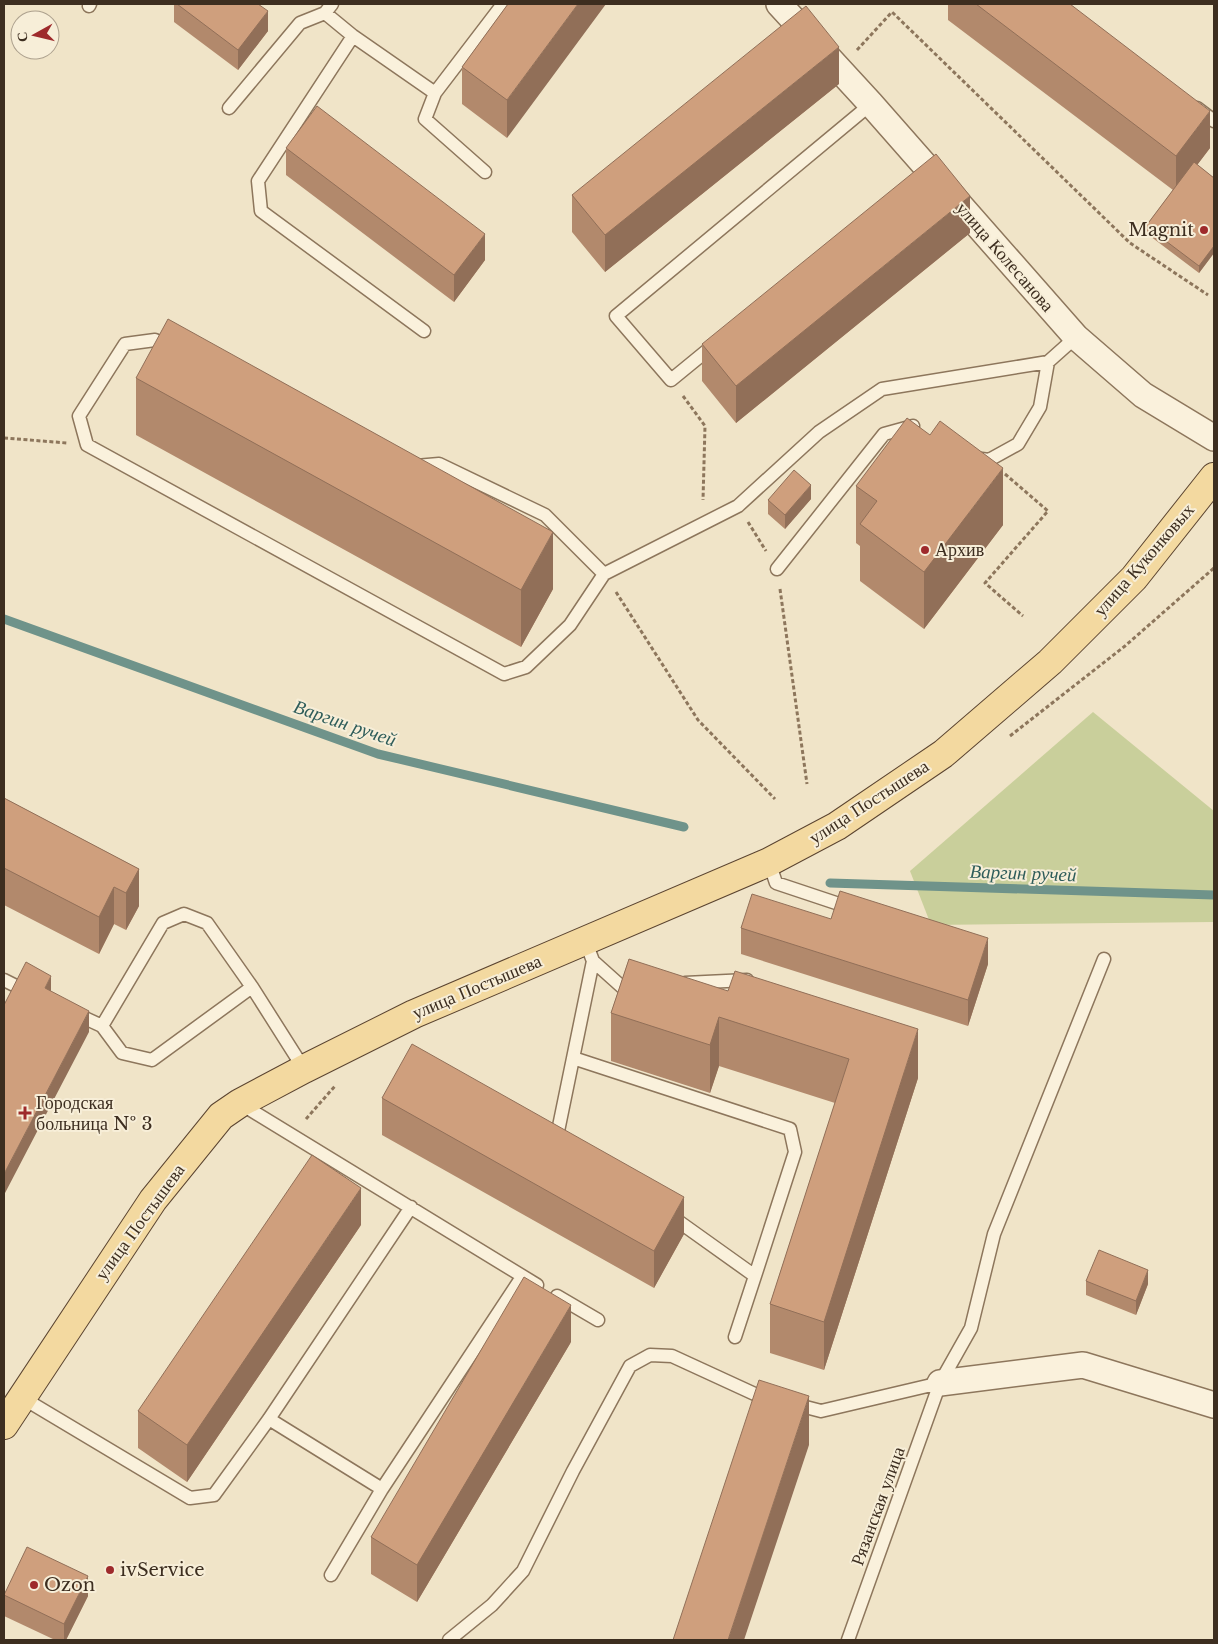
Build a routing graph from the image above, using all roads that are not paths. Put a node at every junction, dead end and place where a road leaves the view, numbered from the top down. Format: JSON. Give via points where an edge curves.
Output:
{"nodes":[{"id":1,"x":503,"y":4,"type":"edge"},
{"id":2,"x":779,"y":4,"type":"edge"},
{"id":3,"x":329,"y":8,"type":"edge"},
{"id":4,"x":353,"y":36,"type":"junction"},
{"id":5,"x":435,"y":93,"type":"junction"},
{"id":6,"x":1183,"y":98,"type":"edge"},
{"id":7,"x":871,"y":104,"type":"junction"},
{"id":8,"x":229,"y":108,"type":"dead end"},
{"id":9,"x":1214,"y":120,"type":"edge"},
{"id":10,"x":485,"y":172,"type":"dead end"},
{"id":11,"x":424,"y":330,"type":"dead end"},
{"id":12,"x":724,"y":336,"type":"edge"},
{"id":13,"x":1076,"y":337,"type":"junction"},
{"id":14,"x":181,"y":354,"type":"edge"},
{"id":15,"x":1048,"y":362,"type":"junction"},
{"id":16,"x":922,"y":431,"type":"edge"},
{"id":17,"x":1214,"y":438,"type":"edge"},
{"id":18,"x":963,"y":456,"type":"edge"},
{"id":19,"x":406,"y":467,"type":"edge"},
{"id":20,"x":1214,"y":477,"type":"edge"},
{"id":21,"x":777,"y":569,"type":"road end"},
{"id":22,"x":604,"y":574,"type":"junction"},
{"id":23,"x":1050,"y":662,"type":"joint"},
{"id":24,"x":769,"y":862,"type":"junction"},
{"id":25,"x":868,"y":914,"type":"edge"},
{"id":26,"x":589,"y":951,"type":"junction"},
{"id":27,"x":1104,"y":959,"type":"dead end"},
{"id":28,"x":4,"y":980,"type":"edge"},
{"id":29,"x":669,"y":984,"type":"edge"},
{"id":30,"x":650,"y":985,"type":"edge"},
{"id":31,"x":761,"y":985,"type":"edge"},
{"id":32,"x":252,"y":987,"type":"junction"},
{"id":33,"x":40,"y":997,"type":"edge"},
{"id":34,"x":66,"y":1009,"type":"edge"},
{"id":35,"x":102,"y":1026,"type":"junction"},
{"id":36,"x":573,"y":1058,"type":"junction"},
{"id":37,"x":304,"y":1069,"type":"junction"},
{"id":38,"x":240,"y":1103,"type":"junction"},
{"id":39,"x":573,"y":1147,"type":"edge"},
{"id":40,"x":412,"y":1207,"type":"junction"},
{"id":41,"x":660,"y":1208,"type":"edge"},
{"id":42,"x":754,"y":1276,"type":"junction"},
{"id":43,"x":522,"y":1277,"type":"junction"},
{"id":44,"x":598,"y":1320,"type":"dead end"},
{"id":45,"x":735,"y":1337,"type":"dead end"},
{"id":46,"x":940,"y":1383,"type":"junction"},
{"id":47,"x":1214,"y":1405,"type":"edge"},
{"id":48,"x":10,"y":1412,"type":"edge"},
{"id":49,"x":269,"y":1419,"type":"junction"},
{"id":50,"x":382,"y":1489,"type":"junction"},
{"id":51,"x":331,"y":1575,"type":"dead end"},
{"id":52,"x":449,"y":1640,"type":"edge"},
{"id":53,"x":848,"y":1640,"type":"edge"}],
"edges":[{"from":1,"to":5,"type":"lane"},
{"from":2,"to":7,"type":"street","name":"улица Колесанова"},
{"from":3,"to":4,"type":"lane"},
{"from":3,"to":8,"type":"lane","via":[[300,23]]},
{"from":4,"to":5,"type":"lane"},
{"from":4,"to":11,"type":"lane","via":[[258,181],[261,211]]},
{"from":5,"to":10,"type":"lane","via":[[424,119]]},
{"from":6,"to":9,"type":"lane"},
{"from":7,"to":12,"type":"lane","via":[[616,316],[671,380]]},
{"from":7,"to":13,"type":"street","name":"улица Колесанова","via":[[925,173]]},
{"from":13,"to":15,"type":"lane"},
{"from":13,"to":17,"type":"street","name":"улица Колесанова","via":[[1143,395]]},
{"from":14,"to":22,"type":"lane","via":[[155,340],[125,344],[79,416],[87,445],[504,674],[526,667],[570,625]]},
{"from":15,"to":18,"type":"lane","via":[[1040,407],[1018,444],[989,460]]},
{"from":15,"to":22,"type":"lane","via":[[882,389],[818,432],[738,506]]},
{"from":16,"to":21,"type":"lane","via":[[914,426],[884,434]]},
{"from":19,"to":22,"type":"lane","via":[[440,464],[546,515]]},
{"from":20,"to":23,"type":"main road","name":"улица Куконковых","via":[[1134,578]]},
{"from":23,"to":24,"type":"main road","name":"улица Постышева","via":[[943,754],[837,826]]},
{"from":24,"to":25,"type":"lane","via":[[776,883]]},
{"from":24,"to":26,"type":"main road","name":"улица Постышева"},
{"from":26,"to":30,"type":"lane","via":[[622,987]]},
{"from":26,"to":36,"type":"lane"},
{"from":26,"to":37,"type":"main road","name":"улица Постышева","via":[[414,1014]]},
{"from":27,"to":46,"type":"lane","name":"Рязанская улица","via":[[994,1234],[971,1328]]},
{"from":28,"to":33,"type":"lane"},
{"from":29,"to":31,"type":"lane","via":[[744,979]]},
{"from":32,"to":35,"type":"lane","via":[[152,1060],[122,1053]]},
{"from":32,"to":35,"type":"lane","via":[[207,922],[184,914],[163,922]]},
{"from":32,"to":37,"type":"lane"},
{"from":34,"to":35,"type":"lane"},
{"from":36,"to":39,"type":"lane","via":[[557,1136]]},
{"from":36,"to":42,"type":"lane","via":[[790,1129],[795,1152]]},
{"from":37,"to":38,"type":"main road","name":"улица Постышева"},
{"from":38,"to":40,"type":"lane"},
{"from":38,"to":48,"type":"main road","name":"улица Постышева","via":[[221,1116],[153,1200]]},
{"from":40,"to":43,"type":"lane"},
{"from":40,"to":49,"type":"lane"},
{"from":41,"to":42,"type":"lane"},
{"from":42,"to":45,"type":"lane"},
{"from":43,"to":44,"type":"lane"},
{"from":43,"to":50,"type":"lane"},
{"from":46,"to":47,"type":"street","via":[[1083,1365]]},
{"from":46,"to":52,"type":"lane","via":[[821,1411],[759,1396],[672,1356],[650,1354],[630,1366],[523,1571],[492,1605]]},
{"from":46,"to":53,"type":"lane","name":"Рязанская улица"},
{"from":48,"to":49,"type":"lane","via":[[190,1498],[214,1495]]},
{"from":49,"to":50,"type":"lane"},
{"from":50,"to":51,"type":"lane"}]}
